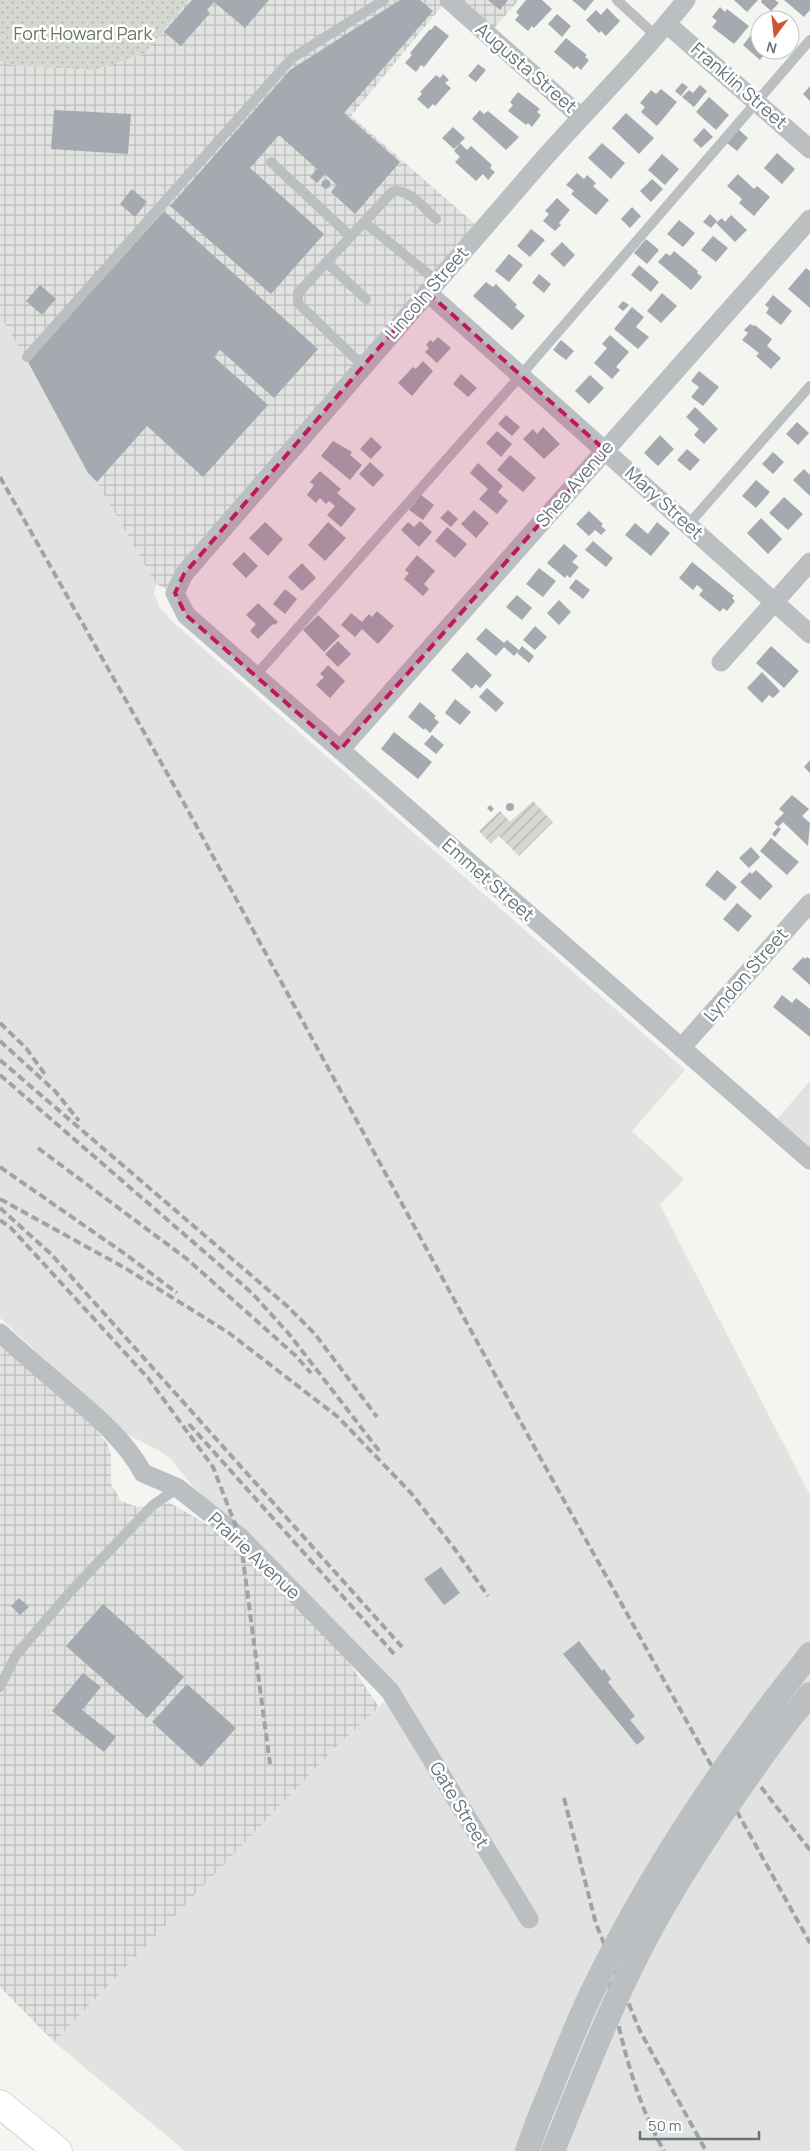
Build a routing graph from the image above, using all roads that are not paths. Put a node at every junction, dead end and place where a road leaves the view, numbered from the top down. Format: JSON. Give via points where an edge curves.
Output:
{"nodes":[{"id":1,"x":384,"y":0,"type":"edge"},
{"id":2,"x":449,"y":0,"type":"edge"},
{"id":3,"x":617,"y":0,"type":"edge"},
{"id":4,"x":686,"y":0,"type":"edge"},
{"id":5,"x":662,"y":30,"type":"junction"},
{"id":6,"x":810,"y":40,"type":"edge"},
{"id":7,"x":757,"y":102,"type":"junction"},
{"id":8,"x":581,"y":116,"type":"junction"},
{"id":9,"x":810,"y":149,"type":"edge"},
{"id":10,"x":271,"y":162,"type":"dead end"},
{"id":11,"x":436,"y":219,"type":"dead end"},
{"id":12,"x":810,"y":219,"type":"edge"},
{"id":13,"x":364,"y":222,"type":"junction"},
{"id":14,"x":350,"y":236,"type":"junction"},
{"id":15,"x":326,"y":262,"type":"junction"},
{"id":16,"x":432,"y":287,"type":"junction"},
{"id":17,"x":366,"y":299,"type":"dead end"},
{"id":18,"x":27,"y":357,"type":"dead end"},
{"id":19,"x":363,"y":366,"type":"junction"},
{"id":20,"x":521,"y":376,"type":"junction"},
{"id":21,"x":810,"y":386,"type":"edge"},
{"id":22,"x":605,"y":450,"type":"junction"},
{"id":23,"x":688,"y":525,"type":"junction"},
{"id":24,"x":810,"y":562,"type":"edge"},
{"id":25,"x":174,"y":592,"type":"joint"},
{"id":26,"x":774,"y":603,"type":"junction"},
{"id":27,"x":810,"y":634,"type":"edge"},
{"id":28,"x":721,"y":662,"type":"dead end"},
{"id":29,"x":256,"y":675,"type":"junction"},
{"id":30,"x":340,"y":750,"type":"junction"},
{"id":31,"x":810,"y":903,"type":"edge"},
{"id":32,"x":681,"y":1048,"type":"junction"},
{"id":33,"x":810,"y":1160,"type":"edge"},
{"id":34,"x":0,"y":1333,"type":"edge"},
{"id":35,"x":178,"y":1488,"type":"junction"},
{"id":36,"x":810,"y":1654,"type":"edge"},
{"id":37,"x":0,"y":1687,"type":"edge"},
{"id":38,"x":390,"y":1691,"type":"joint"},
{"id":39,"x":810,"y":1694,"type":"edge"},
{"id":40,"x":529,"y":1919,"type":"dead end"},
{"id":41,"x":0,"y":2104,"type":"edge"},
{"id":42,"x":58,"y":2151,"type":"edge"},
{"id":43,"x":527,"y":2151,"type":"edge"},
{"id":44,"x":553,"y":2151,"type":"edge"}],
"edges":[{"from":1,"to":18,"type":"lane","via":[[292,58]]},
{"from":2,"to":8,"type":"street","name":"Augusta Street"},
{"from":3,"to":5,"type":"lane"},
{"from":4,"to":5,"type":"street","name":"Lincoln Street"},
{"from":5,"to":7,"type":"street","name":"Franklin Street"},
{"from":5,"to":8,"type":"street","name":"Lincoln Street"},
{"from":6,"to":7,"type":"lane"},
{"from":7,"to":9,"type":"street","name":"Franklin Street"},
{"from":7,"to":20,"type":"lane"},
{"from":8,"to":16,"type":"street","name":"Lincoln Street"},
{"from":10,"to":14,"type":"lane"},
{"from":11,"to":13,"type":"lane","via":[[407,194],[395,191]]},
{"from":12,"to":22,"type":"street","name":"Shea Avenue"},
{"from":13,"to":14,"type":"lane"},
{"from":13,"to":16,"type":"lane"},
{"from":14,"to":15,"type":"lane"},
{"from":15,"to":17,"type":"lane"},
{"from":15,"to":19,"type":"lane","via":[[298,293],[298,303]]},
{"from":16,"to":19,"type":"street","name":"Lincoln Street"},
{"from":16,"to":20,"type":"street","name":"Mary Street"},
{"from":19,"to":25,"type":"street","name":"Lincoln Street","via":[[184,574]]},
{"from":20,"to":22,"type":"street","name":"Mary Street"},
{"from":20,"to":29,"type":"lane"},
{"from":21,"to":23,"type":"lane"},
{"from":22,"to":23,"type":"street","name":"Mary Street"},
{"from":22,"to":30,"type":"street","name":"Shea Avenue"},
{"from":23,"to":26,"type":"street","name":"Mary Street"},
{"from":24,"to":26,"type":"street"},
{"from":25,"to":29,"type":"street","name":"Emmet Street","via":[[186,615]]},
{"from":26,"to":27,"type":"street","name":"Mary Street"},
{"from":26,"to":28,"type":"street"},
{"from":29,"to":30,"type":"street","name":"Emmet Street"},
{"from":30,"to":32,"type":"street","name":"Emmet Street"},
{"from":31,"to":32,"type":"street","name":"Lyndon Street"},
{"from":32,"to":33,"type":"street","name":"Emmet Street"},
{"from":34,"to":35,"type":"street","name":"Prairie Avenue","via":[[94,1415],[119,1440],[143,1473]]},
{"from":35,"to":37,"type":"lane","via":[[153,1506],[70,1592],[16,1655]]},
{"from":35,"to":38,"type":"street","name":"Prairie Avenue","via":[[240,1537]]},
{"from":36,"to":43,"type":"street","bridge":true,"via":[[708,1792],[614,1949],[590,1996]]},
{"from":38,"to":40,"type":"street","name":"Gate Street"},
{"from":39,"to":44,"type":"street","bridge":true,"via":[[727,1806],[646,1938],[604,2026]]},
{"from":41,"to":42,"type":"highway"}]}
